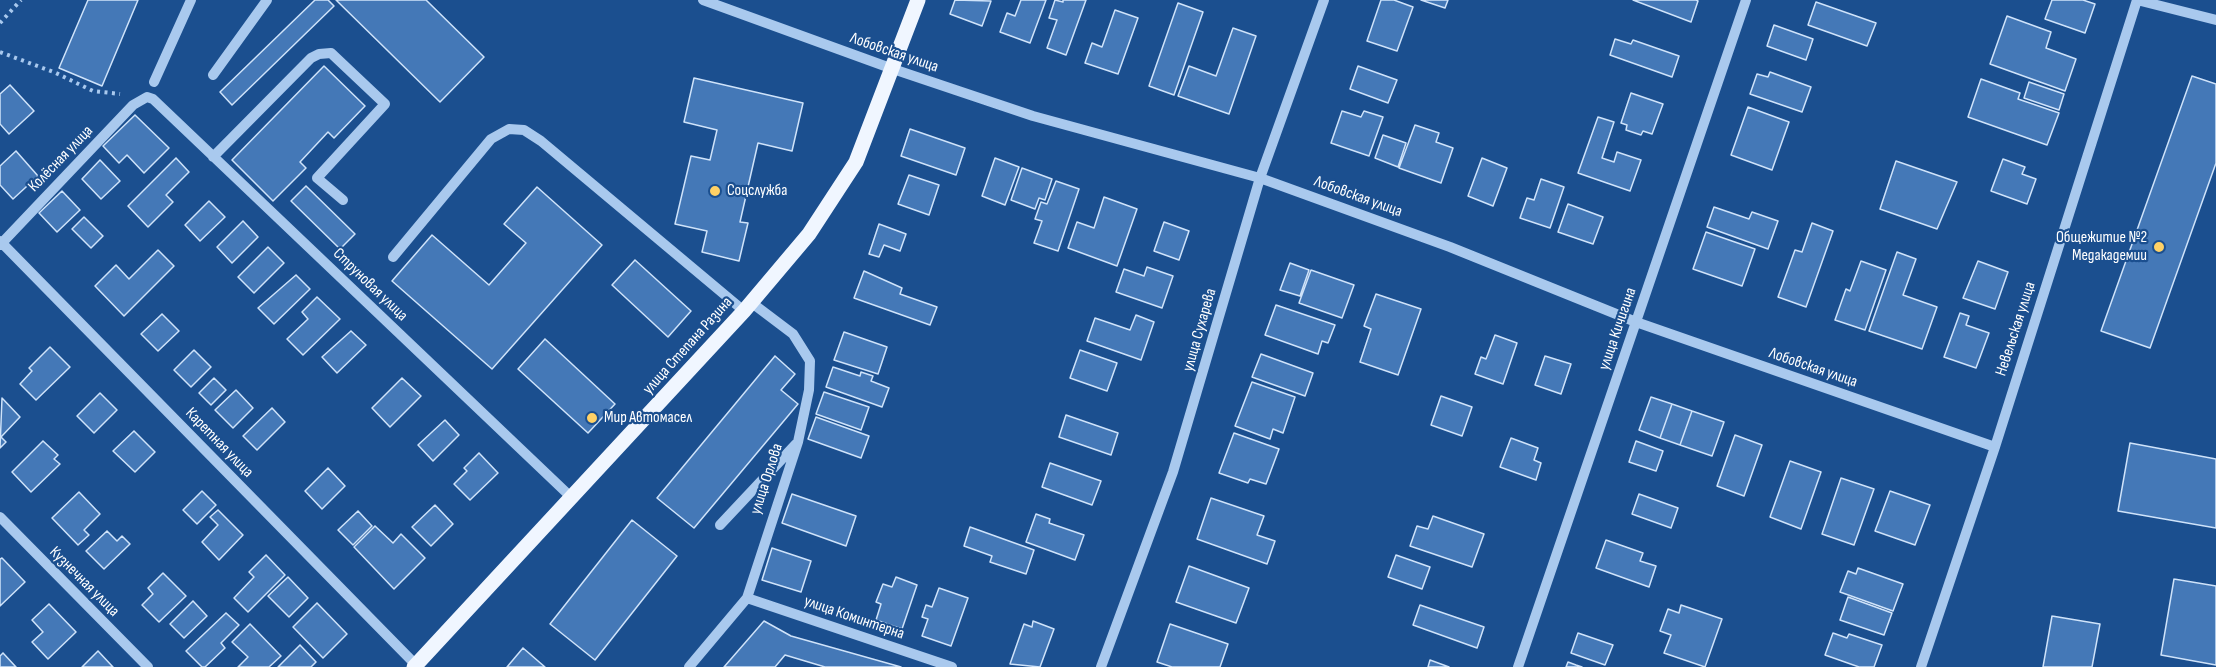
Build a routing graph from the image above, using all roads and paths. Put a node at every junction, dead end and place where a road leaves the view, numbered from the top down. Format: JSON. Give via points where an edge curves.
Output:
{"nodes":[{"id":1,"x":21,"y":0,"type":"edge"},
{"id":2,"x":191,"y":0,"type":"edge"},
{"id":3,"x":267,"y":0,"type":"edge"},
{"id":4,"x":703,"y":0,"type":"edge"},
{"id":5,"x":918,"y":0,"type":"edge"},
{"id":6,"x":1324,"y":0,"type":"edge"},
{"id":7,"x":1746,"y":0,"type":"edge"},
{"id":8,"x":2137,"y":0,"type":"edge"},
{"id":9,"x":2216,"y":20,"type":"edge"},
{"id":10,"x":0,"y":22,"type":"edge"},
{"id":11,"x":0,"y":52,"type":"edge"},
{"id":12,"x":893,"y":69,"type":"junction"},
{"id":13,"x":213,"y":75,"type":"dead end"},
{"id":14,"x":154,"y":82,"type":"dead end"},
{"id":15,"x":147,"y":97,"type":"junction"},
{"id":16,"x":213,"y":157,"type":"junction"},
{"id":17,"x":1260,"y":178,"type":"junction"},
{"id":18,"x":343,"y":200,"type":"dead end"},
{"id":19,"x":1,"y":243,"type":"edge"},
{"id":20,"x":393,"y":257,"type":"dead end"},
{"id":21,"x":748,"y":307,"type":"junction"},
{"id":22,"x":1636,"y":322,"type":"junction"},
{"id":23,"x":798,"y":442,"type":"junction"},
{"id":24,"x":1995,"y":447,"type":"junction"},
{"id":25,"x":572,"y":498,"type":"junction"},
{"id":26,"x":0,"y":517,"type":"edge"},
{"id":27,"x":720,"y":525,"type":"dead end"},
{"id":28,"x":747,"y":598,"type":"junction"},
{"id":29,"x":415,"y":666,"type":"edge"},
{"id":30,"x":147,"y":667,"type":"edge"},
{"id":31,"x":689,"y":667,"type":"edge"},
{"id":32,"x":952,"y":667,"type":"edge"},
{"id":33,"x":1101,"y":667,"type":"edge"},
{"id":34,"x":1518,"y":667,"type":"edge"},
{"id":35,"x":1921,"y":667,"type":"edge"}],
"edges":[{"from":1,"to":10,"type":"path"},
{"from":2,"to":14,"type":"street"},
{"from":3,"to":13,"type":"street"},
{"from":4,"to":12,"type":"street","name":"Лобовская улица"},
{"from":5,"to":12,"type":"main road"},
{"from":6,"to":17,"type":"street","name":"улица Сухарева"},
{"from":7,"to":22,"type":"street","name":"улица Кичигина"},
{"from":8,"to":9,"type":"street"},
{"from":8,"to":24,"type":"street","name":"Невельская улица"},
{"from":11,"to":15,"type":"path","via":[[93,91]]},
{"from":12,"to":17,"type":"street","name":"Лобовская улица","via":[[1033,116]]},
{"from":12,"to":21,"type":"main road","name":"улица Степана Разина","via":[[856,162],[839,190],[809,234]]},
{"from":15,"to":16,"type":"street","name":"Струновая улица","via":[[158,101]]},
{"from":15,"to":19,"type":"street","name":"Колёсная улица","via":[[133,105]]},
{"from":16,"to":18,"type":"street","via":[[311,58],[331,53],[385,104],[317,178]]},
{"from":16,"to":25,"type":"street","name":"Струновая улица"},
{"from":17,"to":22,"type":"street","name":"Лобовская улица","via":[[1450,247]]},
{"from":17,"to":33,"type":"street","name":"улица Сухарева","via":[[1173,472]]},
{"from":19,"to":29,"type":"street","name":"Каретная улица"},
{"from":20,"to":21,"type":"street","name":"улица Орлова","via":[[491,139],[510,129],[524,130]]},
{"from":21,"to":23,"type":"street","name":"улица Орлова","via":[[793,334],[810,361],[809,390]]},
{"from":21,"to":25,"type":"main road","name":"улица Степана Разина"},
{"from":22,"to":24,"type":"street","name":"Лобовская улица"},
{"from":22,"to":34,"type":"street","name":"улица Кичигина"},
{"from":23,"to":27,"type":"street"},
{"from":23,"to":28,"type":"street","name":"улица Орлова"},
{"from":24,"to":35,"type":"street","name":"Невельская улица"},
{"from":25,"to":29,"type":"main road","name":"улица Степана Разина"},
{"from":26,"to":30,"type":"street","name":"Кузнечная улица"},
{"from":28,"to":31,"type":"street","name":"улица Орлова"},
{"from":28,"to":32,"type":"street","name":"улица Коминтерна"}]}
